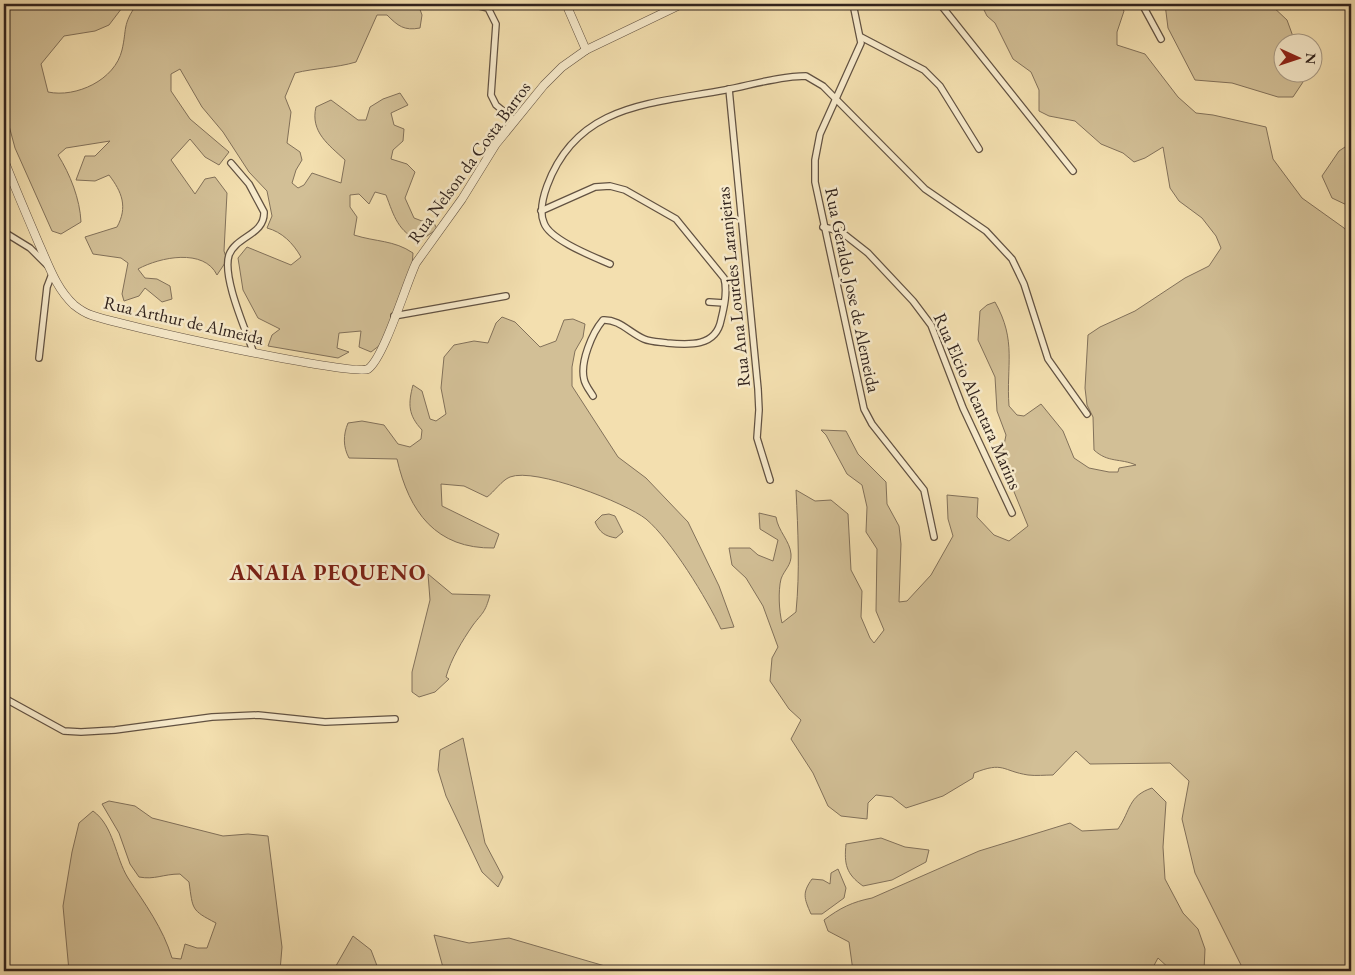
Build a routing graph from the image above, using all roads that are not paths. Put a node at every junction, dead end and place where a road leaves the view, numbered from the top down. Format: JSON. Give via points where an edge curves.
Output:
{"nodes":[{"id":1,"x":471,"y":4,"type":"edge"},
{"id":2,"x":566,"y":4,"type":"edge"},
{"id":3,"x":682,"y":4,"type":"edge"},
{"id":4,"x":853,"y":4,"type":"edge"},
{"id":5,"x":940,"y":4,"type":"edge"},
{"id":6,"x":1142,"y":4,"type":"edge"},
{"id":7,"x":861,"y":37,"type":"junction"},
{"id":8,"x":1161,"y":39,"type":"dead end"},
{"id":9,"x":586,"y":50,"type":"junction"},
{"id":10,"x":729,"y":89,"type":"junction"},
{"id":11,"x":834,"y":98,"type":"junction"},
{"id":12,"x":514,"y":120,"type":"junction"},
{"id":13,"x":979,"y":149,"type":"dead end"},
{"id":14,"x":4,"y":160,"type":"edge"},
{"id":15,"x":231,"y":163,"type":"dead end"},
{"id":16,"x":1073,"y":171,"type":"dead end"},
{"id":17,"x":541,"y":211,"type":"junction"},
{"id":18,"x":823,"y":227,"type":"junction"},
{"id":19,"x":4,"y":232,"type":"edge"},
{"id":20,"x":610,"y":264,"type":"dead end"},
{"id":21,"x":50,"y":270,"type":"junction"},
{"id":22,"x":506,"y":296,"type":"dead end"},
{"id":23,"x":709,"y":302,"type":"dead end"},
{"id":24,"x":724,"y":303,"type":"junction"},
{"id":25,"x":394,"y":316,"type":"junction"},
{"id":26,"x":253,"y":352,"type":"junction"},
{"id":27,"x":39,"y":358,"type":"dead end"},
{"id":28,"x":361,"y":371,"type":"joint"},
{"id":29,"x":594,"y":396,"type":"dead end"},
{"id":30,"x":1087,"y":414,"type":"dead end"},
{"id":31,"x":770,"y":480,"type":"dead end"},
{"id":32,"x":1012,"y":513,"type":"dead end"},
{"id":33,"x":934,"y":537,"type":"dead end"},
{"id":34,"x":4,"y":698,"type":"edge"},
{"id":35,"x":395,"y":719,"type":"dead end"}],
"edges":[{"from":1,"to":12,"type":"street","via":[[488,8],[496,24],[492,95],[496,105]]},
{"from":2,"to":9,"type":"street"},
{"from":3,"to":9,"type":"street","name":"Rua Nelson da Costa Barros"},
{"from":4,"to":7,"type":"street"},
{"from":5,"to":16,"type":"street"},
{"from":6,"to":8,"type":"street"},
{"from":7,"to":11,"type":"street","name":"Rua Geraldo Jose de Alemeida","via":[[860,48]]},
{"from":7,"to":13,"type":"street","via":[[932,77]]},
{"from":9,"to":12,"type":"street","name":"Rua Nelson da Costa Barros","via":[[562,67]]},
{"from":10,"to":11,"type":"street","via":[[806,76],[818,81]]},
{"from":10,"to":17,"type":"street","via":[[642,106],[596,122],[563,151],[545,190]]},
{"from":10,"to":31,"type":"street","name":"Rua Ana Lourdes Laranjeiras","via":[[758,390],[757,438]]},
{"from":11,"to":18,"type":"street","name":"Rua Geraldo Jose de Alemeida","via":[[820,134],[815,160],[815,182]]},
{"from":11,"to":30,"type":"street","via":[[925,190],[986,231],[1012,258],[1024,284],[1048,359]]},
{"from":12,"to":25,"type":"street","name":"Rua Nelson da Costa Barros","via":[[416,263]]},
{"from":14,"to":21,"type":"street","name":"Rua Arthur de Almeida"},
{"from":15,"to":26,"type":"street","via":[[249,184],[264,212],[260,227],[232,250],[228,263],[229,276]]},
{"from":17,"to":20,"type":"street","via":[[543,223],[552,234]]},
{"from":17,"to":24,"type":"street","via":[[595,186],[617,188],[634,195],[676,220],[687,232],[724,278]]},
{"from":18,"to":32,"type":"street","name":"Rua Elcio Alcantara Marins","via":[[840,231],[863,249],[913,301],[930,325],[963,408]]},
{"from":18,"to":33,"type":"street","name":"Rua Geraldo Jose de Alemeida","via":[[864,409],[924,490]]},
{"from":19,"to":21,"type":"street","via":[[30,248]]},
{"from":21,"to":26,"type":"street","name":"Rua Arthur de Almeida","via":[[62,292],[76,307],[91,315]]},
{"from":21,"to":27,"type":"street"},
{"from":22,"to":25,"type":"street"},
{"from":23,"to":24,"type":"street"},
{"from":24,"to":29,"type":"street","via":[[720,328],[714,337],[693,344],[647,340],[630,333],[617,322],[603,320],[593,337],[583,370],[586,384]]},
{"from":25,"to":28,"type":"street","name":"Rua Nelson da Costa Barros","via":[[378,356]]},
{"from":26,"to":28,"type":"street","name":"Rua Arthur de Almeida"},
{"from":34,"to":35,"type":"street","via":[[64,731],[81,732],[258,715],[325,722]]}]}
